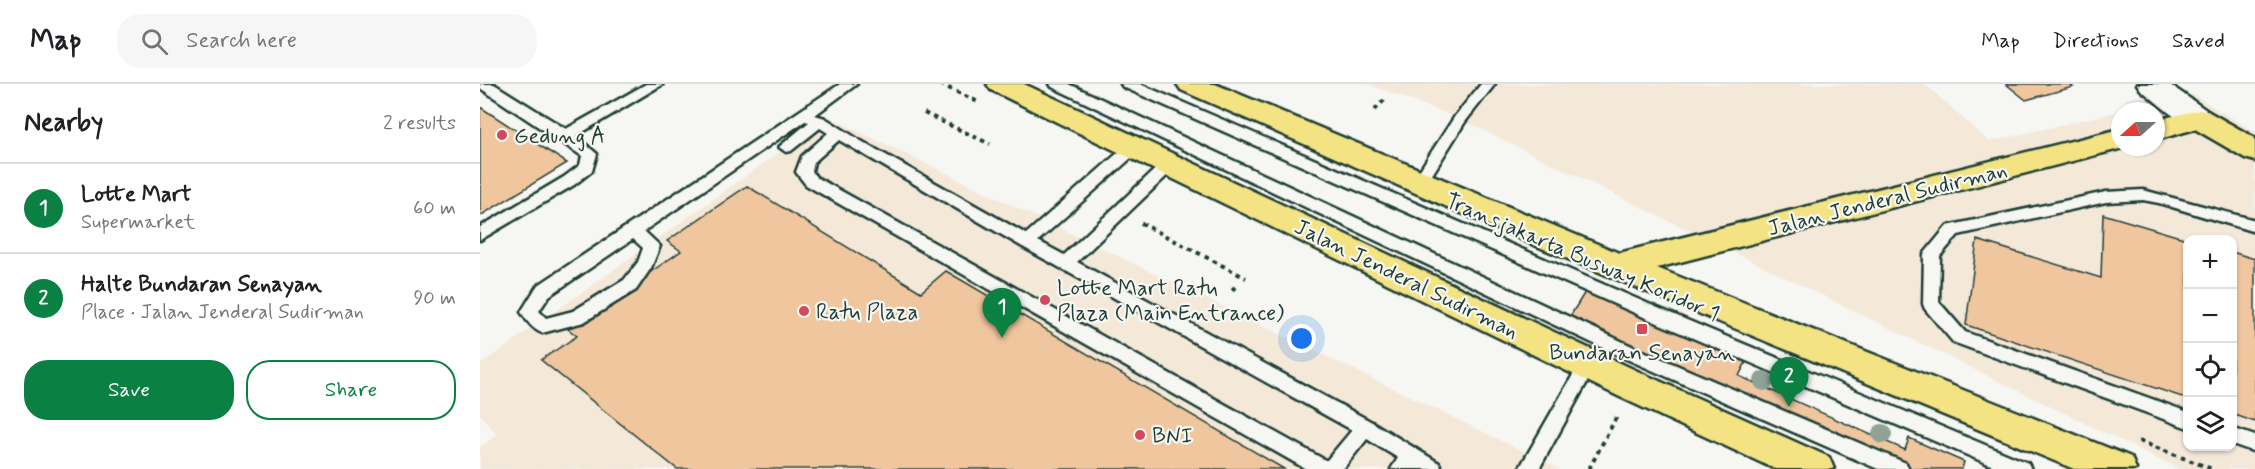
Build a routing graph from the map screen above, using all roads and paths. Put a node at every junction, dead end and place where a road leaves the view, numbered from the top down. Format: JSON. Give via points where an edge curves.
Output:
{"nodes":[{"id":1,"x":484,"y":84,"type":"edge"},
{"id":2,"x":656,"y":84,"type":"edge"},
{"id":3,"x":850,"y":84,"type":"edge"},
{"id":4,"x":1001,"y":84,"type":"edge"},
{"id":5,"x":1057,"y":84,"type":"edge"},
{"id":6,"x":1128,"y":84,"type":"edge"},
{"id":7,"x":1191,"y":84,"type":"edge"},
{"id":8,"x":1488,"y":84,"type":"edge"},
{"id":9,"x":2151,"y":84,"type":"edge"},
{"id":10,"x":1387,"y":97,"type":"dead end"},
{"id":11,"x":1375,"y":110,"type":"dead end"},
{"id":12,"x":924,"y":113,"type":"dead end"},
{"id":13,"x":803,"y":116,"type":"junction"},
{"id":14,"x":2199,"y":118,"type":"junction"},
{"id":15,"x":820,"y":121,"type":"junction"},
{"id":16,"x":2165,"y":127,"type":"edge"},
{"id":17,"x":838,"y":133,"type":"junction"},
{"id":18,"x":566,"y":136,"type":"junction"},
{"id":19,"x":2111,"y":141,"type":"edge"},
{"id":20,"x":990,"y":144,"type":"dead end"},
{"id":21,"x":786,"y":147,"type":"dead end"},
{"id":22,"x":1134,"y":147,"type":"junction"},
{"id":23,"x":2255,"y":152,"type":"edge"},
{"id":24,"x":1170,"y":164,"type":"junction"},
{"id":25,"x":1420,"y":183,"type":"junction"},
{"id":26,"x":1119,"y":212,"type":"junction"},
{"id":27,"x":2255,"y":226,"type":"edge"},
{"id":28,"x":633,"y":231,"type":"junction"},
{"id":29,"x":480,"y":234,"type":"edge"},
{"id":30,"x":1027,"y":242,"type":"junction"},
{"id":31,"x":1065,"y":263,"type":"junction"},
{"id":32,"x":1618,"y":266,"type":"junction"},
{"id":33,"x":1246,"y":278,"type":"dead end"},
{"id":34,"x":1588,"y":364,"type":"junction"},
{"id":35,"x":1633,"y":387,"type":"junction"},
{"id":36,"x":2183,"y":419,"type":"edge"},
{"id":37,"x":1365,"y":428,"type":"junction"},
{"id":38,"x":2237,"y":438,"type":"edge"},
{"id":39,"x":2255,"y":444,"type":"edge"},
{"id":40,"x":1406,"y":463,"type":"edge"},
{"id":41,"x":1532,"y":463,"type":"edge"},
{"id":42,"x":1432,"y":469,"type":"edge"},
{"id":43,"x":1589,"y":469,"type":"edge"},
{"id":44,"x":1815,"y":469,"type":"edge"},
{"id":45,"x":1899,"y":469,"type":"edge"},
{"id":46,"x":2021,"y":469,"type":"edge"},
{"id":47,"x":2117,"y":469,"type":"edge"}],
"edges":[{"from":1,"to":18,"type":"lane"},
{"from":2,"to":18,"type":"lane"},
{"from":3,"to":13,"type":"lane"},
{"from":4,"to":22,"type":"main road","name":"Jalan Jenderal Sudirman"},
{"from":5,"to":45,"type":"lane","via":[[1628,352]]},
{"from":6,"to":46,"type":"lane","name":"Transjakarta Busway Koridor 1"},
{"from":7,"to":25,"type":"main road"},
{"from":8,"to":25,"type":"lane","via":[[1460,119]]},
{"from":9,"to":14,"type":"main road"},
{"from":10,"to":11,"type":"path"},
{"from":12,"to":20,"type":"path"},
{"from":13,"to":15,"type":"lane"},
{"from":13,"to":28,"type":"lane"},
{"from":14,"to":16,"type":"main road"},
{"from":14,"to":23,"type":"main road"},
{"from":15,"to":17,"type":"lane"},
{"from":15,"to":21,"type":"lane"},
{"from":17,"to":30,"type":"lane"},
{"from":17,"to":37,"type":"lane","via":[[807,160],[804,172],[811,181],[1320,467],[1334,466]]},
{"from":18,"to":29,"type":"lane","via":[[590,154],[587,167],[569,182]]},
{"from":19,"to":32,"type":"main road","name":"Jalan Jenderal Sudirman"},
{"from":22,"to":24,"type":"main road","name":"Jalan Jenderal Sudirman"},
{"from":22,"to":30,"type":"lane"},
{"from":24,"to":26,"type":"lane"},
{"from":24,"to":34,"type":"main road","name":"Jalan Jenderal Sudirman"},
{"from":25,"to":32,"type":"main road"},
{"from":26,"to":31,"type":"lane"},
{"from":26,"to":33,"type":"path"},
{"from":27,"to":36,"type":"lane","via":[[2159,198],[2106,197],[1953,230],[1932,254],[1931,304],[1959,337]]},
{"from":28,"to":28,"type":"lane","via":[[652,246],[630,285],[578,317],[542,326],[530,312],[543,291]]},
{"from":30,"to":31,"type":"lane"},
{"from":31,"to":37,"type":"lane"},
{"from":32,"to":47,"type":"main road"},
{"from":34,"to":35,"type":"main road","name":"Jalan Jenderal Sudirman"},
{"from":34,"to":41,"type":"lane"},
{"from":35,"to":43,"type":"path"},
{"from":35,"to":44,"type":"main road","name":"Jalan Jenderal Sudirman"},
{"from":37,"to":40,"type":"lane"},
{"from":38,"to":39,"type":"lane"},
{"from":40,"to":42,"type":"lane"}]}
